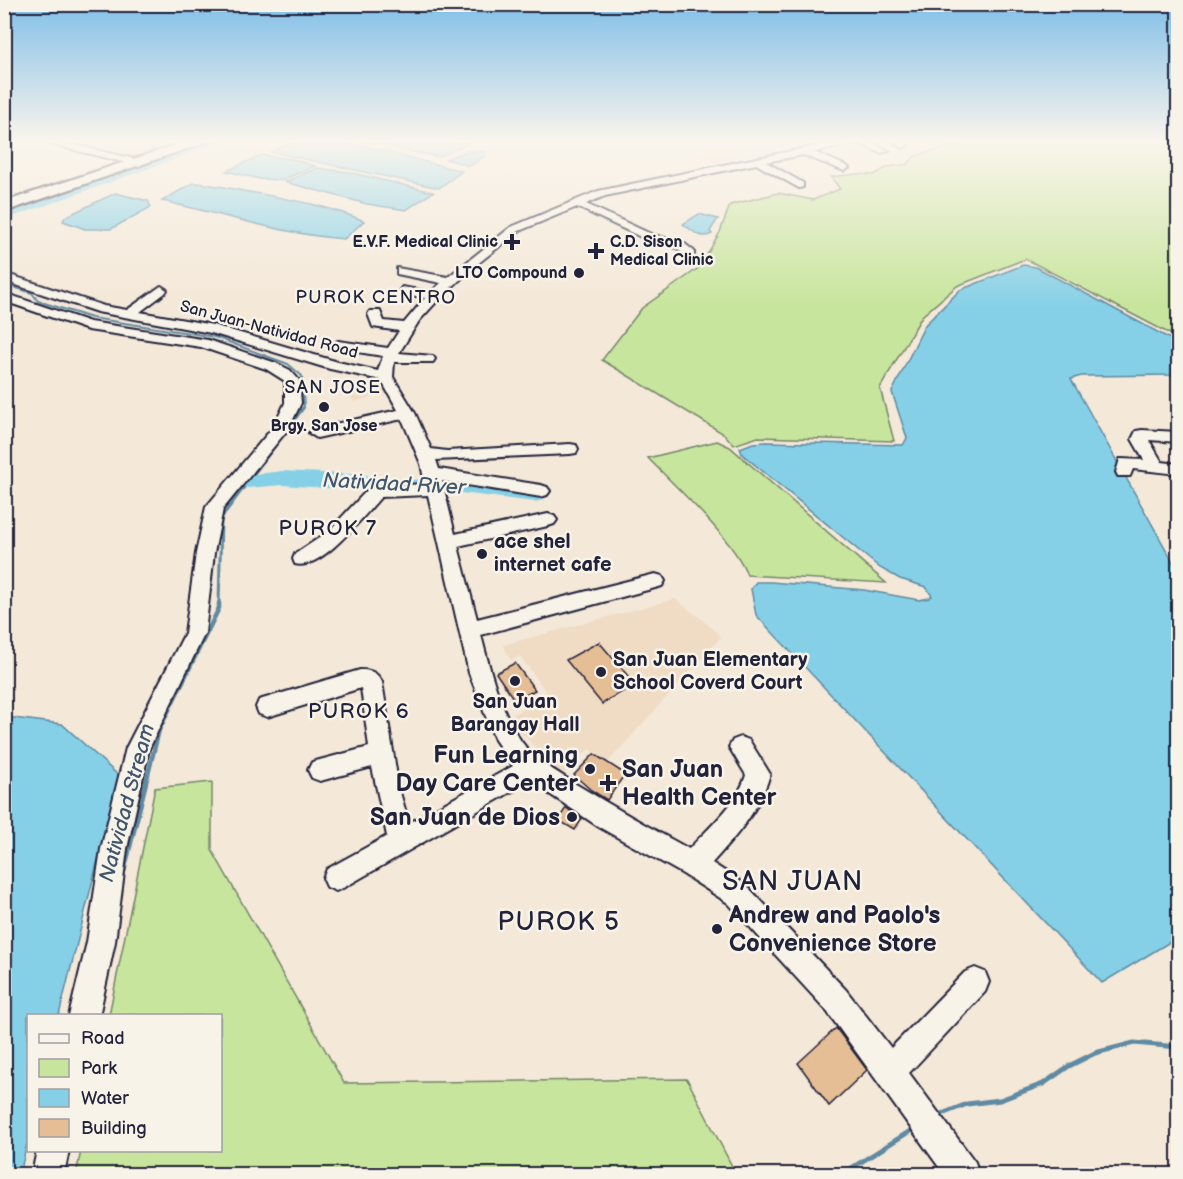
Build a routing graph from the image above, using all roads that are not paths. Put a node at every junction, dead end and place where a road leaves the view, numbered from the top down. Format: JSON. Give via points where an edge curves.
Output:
{"nodes":[{"id":1,"x":42,"y":196,"type":"edge"},
{"id":2,"x":596,"y":196,"type":"edge"},
{"id":3,"x":576,"y":203,"type":"junction"},
{"id":4,"x":4,"y":209,"type":"edge"},
{"id":5,"x":690,"y":254,"type":"dead end"},
{"id":6,"x":400,"y":271,"type":"dead end"},
{"id":7,"x":4,"y":277,"type":"edge"},
{"id":8,"x":449,"y":280,"type":"junction"},
{"id":9,"x":161,"y":290,"type":"dead end"},
{"id":10,"x":406,"y":290,"type":"dead end"},
{"id":11,"x":434,"y":296,"type":"junction"},
{"id":12,"x":4,"y":297,"type":"edge"},
{"id":13,"x":375,"y":314,"type":"dead end"},
{"id":14,"x":128,"y":315,"type":"junction"},
{"id":15,"x":409,"y":328,"type":"junction"},
{"id":16,"x":338,"y":345,"type":"dead end"},
{"id":17,"x":390,"y":355,"type":"junction"},
{"id":18,"x":428,"y":359,"type":"dead end"},
{"id":19,"x":386,"y":377,"type":"junction"},
{"id":20,"x":407,"y":413,"type":"junction"},
{"id":21,"x":317,"y":433,"type":"dead end"},
{"id":22,"x":1179,"y":437,"type":"edge"},
{"id":23,"x":570,"y":449,"type":"dead end"},
{"id":24,"x":425,"y":454,"type":"junction"},
{"id":25,"x":1156,"y":466,"type":"junction"},
{"id":26,"x":1179,"y":469,"type":"edge"},
{"id":27,"x":1124,"y":472,"type":"dead end"},
{"id":28,"x":434,"y":481,"type":"junction"},
{"id":29,"x":541,"y":491,"type":"dead end"},
{"id":30,"x":548,"y":520,"type":"dead end"},
{"id":31,"x":448,"y":542,"type":"junction"},
{"id":32,"x":302,"y":559,"type":"dead end"},
{"id":33,"x":655,"y":581,"type":"dead end"},
{"id":34,"x":468,"y":630,"type":"junction"},
{"id":35,"x":267,"y":707,"type":"dead end"},
{"id":36,"x":741,"y":747,"type":"dead end"},
{"id":37,"x":383,"y":754,"type":"junction"},
{"id":38,"x":531,"y":768,"type":"junction"},
{"id":39,"x":320,"y":770,"type":"dead end"},
{"id":40,"x":401,"y":842,"type":"junction"},
{"id":41,"x":692,"y":865,"type":"junction"},
{"id":42,"x":336,"y":878,"type":"dead end"},
{"id":43,"x":975,"y":982,"type":"dead end"},
{"id":44,"x":84,"y":1014,"type":"edge"},
{"id":45,"x":890,"y":1071,"type":"junction"},
{"id":46,"x":54,"y":1152,"type":"edge"},
{"id":47,"x":956,"y":1165,"type":"edge"},
{"id":48,"x":48,"y":1174,"type":"edge"}],
"edges":[{"from":1,"to":4,"type":"highway"},
{"from":2,"to":3,"type":"street"},
{"from":3,"to":5,"type":"street","via":[[647,236],[681,246]]},
{"from":3,"to":8,"type":"street","via":[[515,229]]},
{"from":6,"to":8,"type":"street"},
{"from":7,"to":14,"type":"street","name":"San Juan-Natividad Road"},
{"from":8,"to":11,"type":"street"},
{"from":9,"to":14,"type":"street"},
{"from":10,"to":11,"type":"street"},
{"from":11,"to":15,"type":"street"},
{"from":12,"to":44,"type":"street","via":[[88,326],[203,343],[271,366],[292,380],[293,403],[281,428],[215,507],[195,633],[138,748],[114,849],[101,942]]},
{"from":13,"to":15,"type":"street","via":[[378,324]]},
{"from":14,"to":19,"type":"street","name":"San Juan-Natividad Road","via":[[213,329]]},
{"from":15,"to":17,"type":"street"},
{"from":16,"to":17,"type":"street"},
{"from":17,"to":18,"type":"street"},
{"from":17,"to":19,"type":"street"},
{"from":19,"to":20,"type":"street"},
{"from":20,"to":21,"type":"street"},
{"from":20,"to":24,"type":"street"},
{"from":22,"to":25,"type":"street","via":[[1142,435],[1140,439]]},
{"from":23,"to":24,"type":"street"},
{"from":24,"to":28,"type":"street"},
{"from":25,"to":26,"type":"street"},
{"from":25,"to":27,"type":"street","via":[[1126,463]]},
{"from":28,"to":29,"type":"street"},
{"from":28,"to":31,"type":"street"},
{"from":28,"to":32,"type":"street","via":[[376,491],[334,537]]},
{"from":30,"to":31,"type":"street"},
{"from":31,"to":34,"type":"street"},
{"from":33,"to":34,"type":"street"},
{"from":34,"to":38,"type":"street","via":[[503,733]]},
{"from":35,"to":37,"type":"street","via":[[368,679],[374,687]]},
{"from":36,"to":41,"type":"street","via":[[758,774],[757,783],[746,802]]},
{"from":37,"to":39,"type":"street"},
{"from":37,"to":40,"type":"street","via":[[387,789]]},
{"from":38,"to":40,"type":"street"},
{"from":38,"to":41,"type":"street","via":[[608,818]]},
{"from":40,"to":42,"type":"street"},
{"from":41,"to":45,"type":"street","via":[[736,894],[759,916],[836,1000]]},
{"from":43,"to":45,"type":"street"},
{"from":45,"to":47,"type":"street"},
{"from":46,"to":48,"type":"street"}]}
